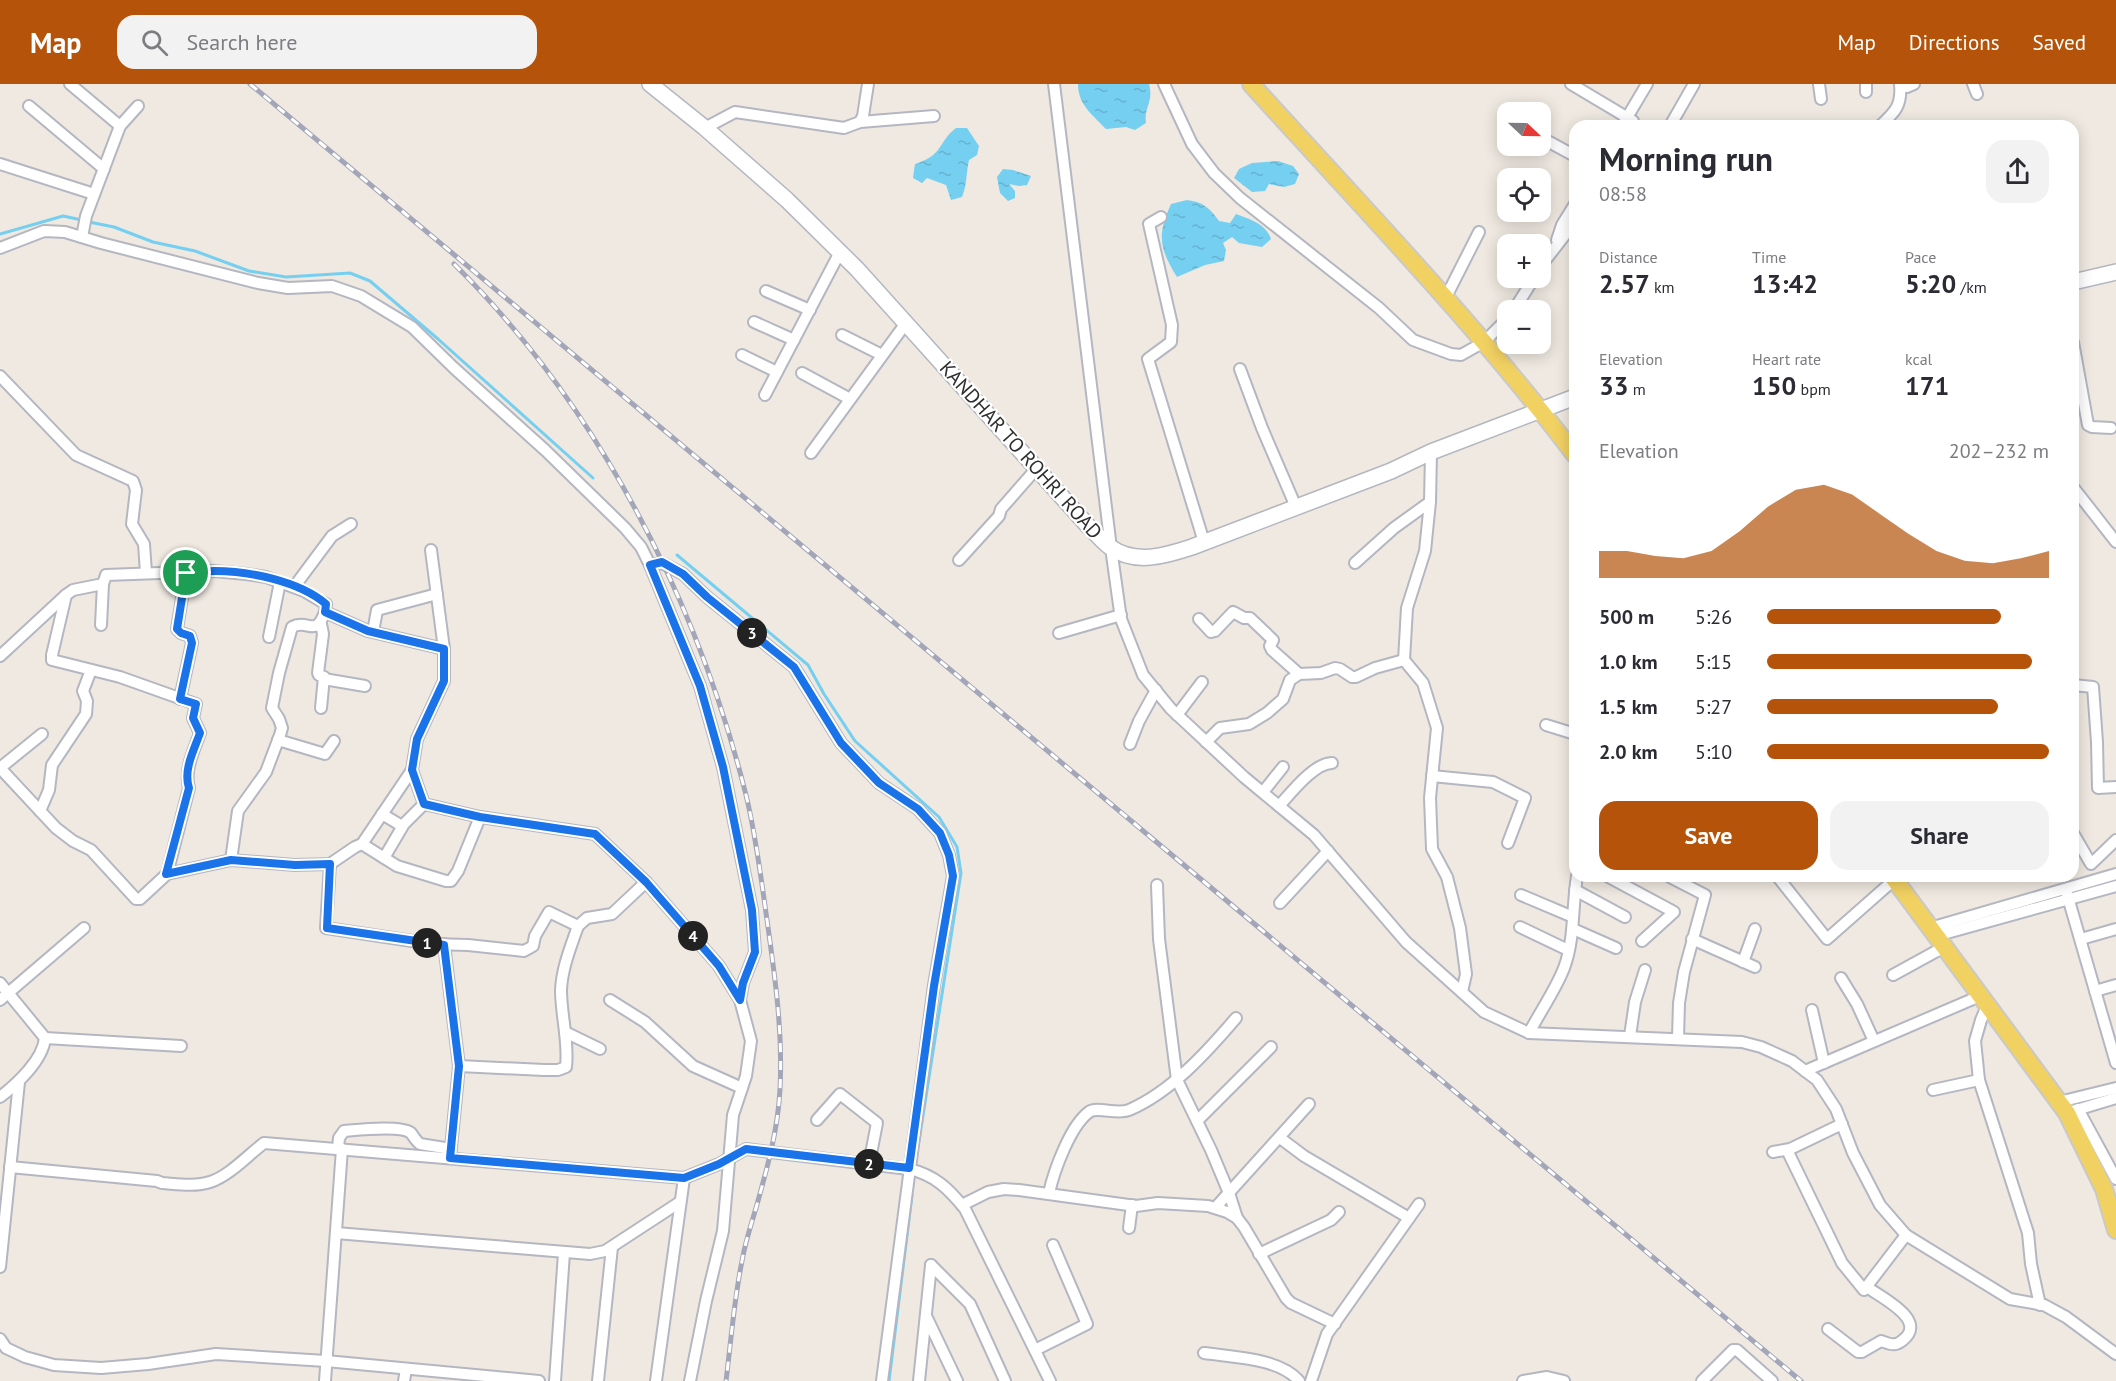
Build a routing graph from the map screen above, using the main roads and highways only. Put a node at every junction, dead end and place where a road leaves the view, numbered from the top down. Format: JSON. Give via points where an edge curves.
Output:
{"nodes":[{"id":1,"x":1251,"y":84,"type":"edge"},
{"id":2,"x":1569,"y":447,"type":"edge"},
{"id":3,"x":1896,"y":882,"type":"edge"},
{"id":4,"x":2116,"y":1230,"type":"edge"}],
"edges":[{"from":1,"to":2,"type":"main road","via":[[1484,342]]},
{"from":3,"to":4,"type":"main road","via":[[2068,1108],[2104,1189]]}]}
